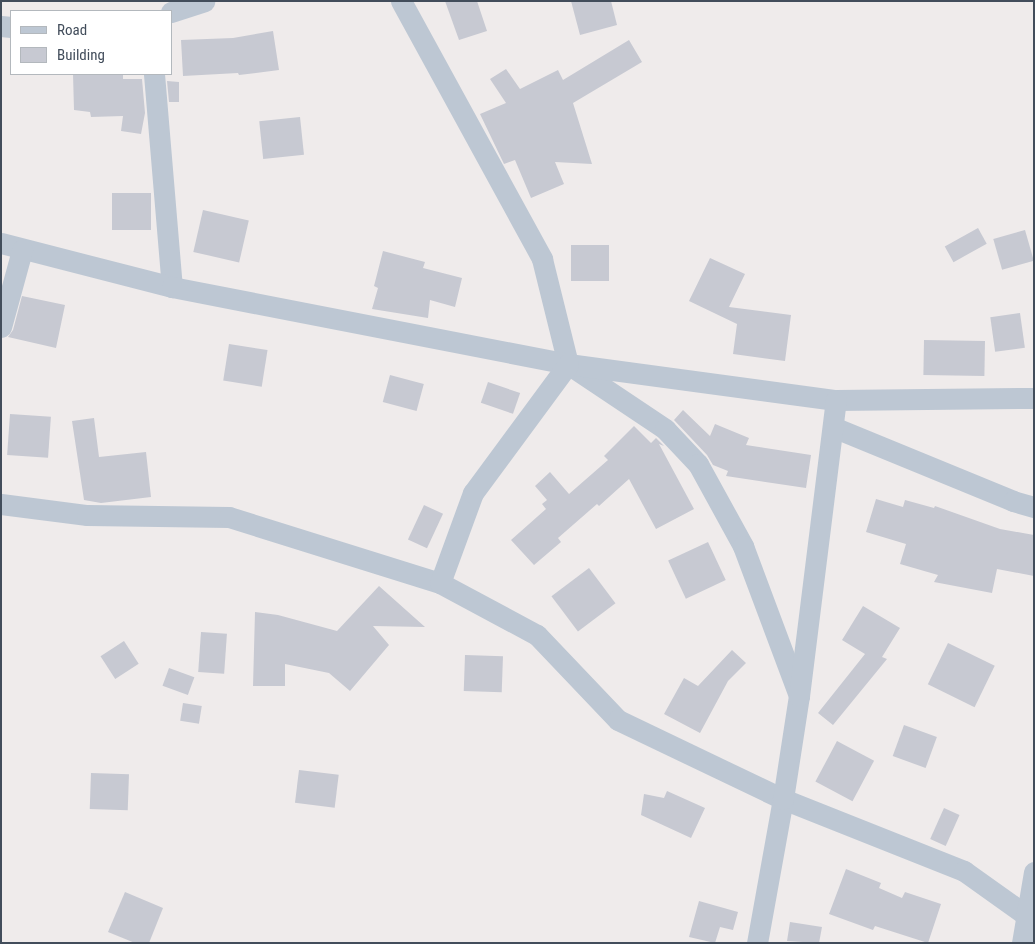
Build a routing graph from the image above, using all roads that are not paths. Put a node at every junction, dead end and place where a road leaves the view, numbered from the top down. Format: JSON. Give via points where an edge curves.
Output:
{"nodes":[{"id":1,"x":204,"y":1,"type":"edge"},
{"id":2,"x":401,"y":1,"type":"edge"},
{"id":3,"x":172,"y":12,"type":"edge"},
{"id":4,"x":154,"y":75,"type":"edge"},
{"id":5,"x":1,"y":243,"type":"edge"},
{"id":6,"x":22,"y":250,"type":"junction"},
{"id":7,"x":172,"y":288,"type":"junction"},
{"id":8,"x":1,"y":327,"type":"edge"},
{"id":9,"x":568,"y":364,"type":"junction"},
{"id":10,"x":1034,"y":398,"type":"edge"},
{"id":11,"x":836,"y":400,"type":"junction"},
{"id":12,"x":833,"y":427,"type":"junction"},
{"id":13,"x":1,"y":504,"type":"edge"},
{"id":14,"x":1034,"y":507,"type":"edge"},
{"id":15,"x":440,"y":583,"type":"junction"},
{"id":16,"x":799,"y":696,"type":"junction"},
{"id":17,"x":783,"y":799,"type":"junction"},
{"id":18,"x":1034,"y":872,"type":"edge"},
{"id":19,"x":1030,"y":916,"type":"edge"},
{"id":20,"x":757,"y":943,"type":"edge"},
{"id":21,"x":1022,"y":943,"type":"edge"}],
"edges":[{"from":1,"to":3,"type":"street"},
{"from":2,"to":9,"type":"street","via":[[542,259]]},
{"from":4,"to":7,"type":"street"},
{"from":5,"to":6,"type":"street"},
{"from":6,"to":7,"type":"street"},
{"from":6,"to":8,"type":"street"},
{"from":7,"to":9,"type":"street"},
{"from":9,"to":11,"type":"street"},
{"from":9,"to":15,"type":"street","via":[[473,493]]},
{"from":9,"to":16,"type":"street","via":[[665,429],[698,464],[743,546]]},
{"from":10,"to":11,"type":"street"},
{"from":11,"to":12,"type":"street"},
{"from":12,"to":14,"type":"street"},
{"from":12,"to":16,"type":"street"},
{"from":13,"to":15,"type":"street","via":[[86,516],[229,517]]},
{"from":15,"to":17,"type":"street","via":[[537,635],[618,720]]},
{"from":16,"to":17,"type":"street"},
{"from":17,"to":19,"type":"street","via":[[964,871]]},
{"from":17,"to":20,"type":"street"},
{"from":18,"to":19,"type":"street"},
{"from":19,"to":21,"type":"street"}]}
